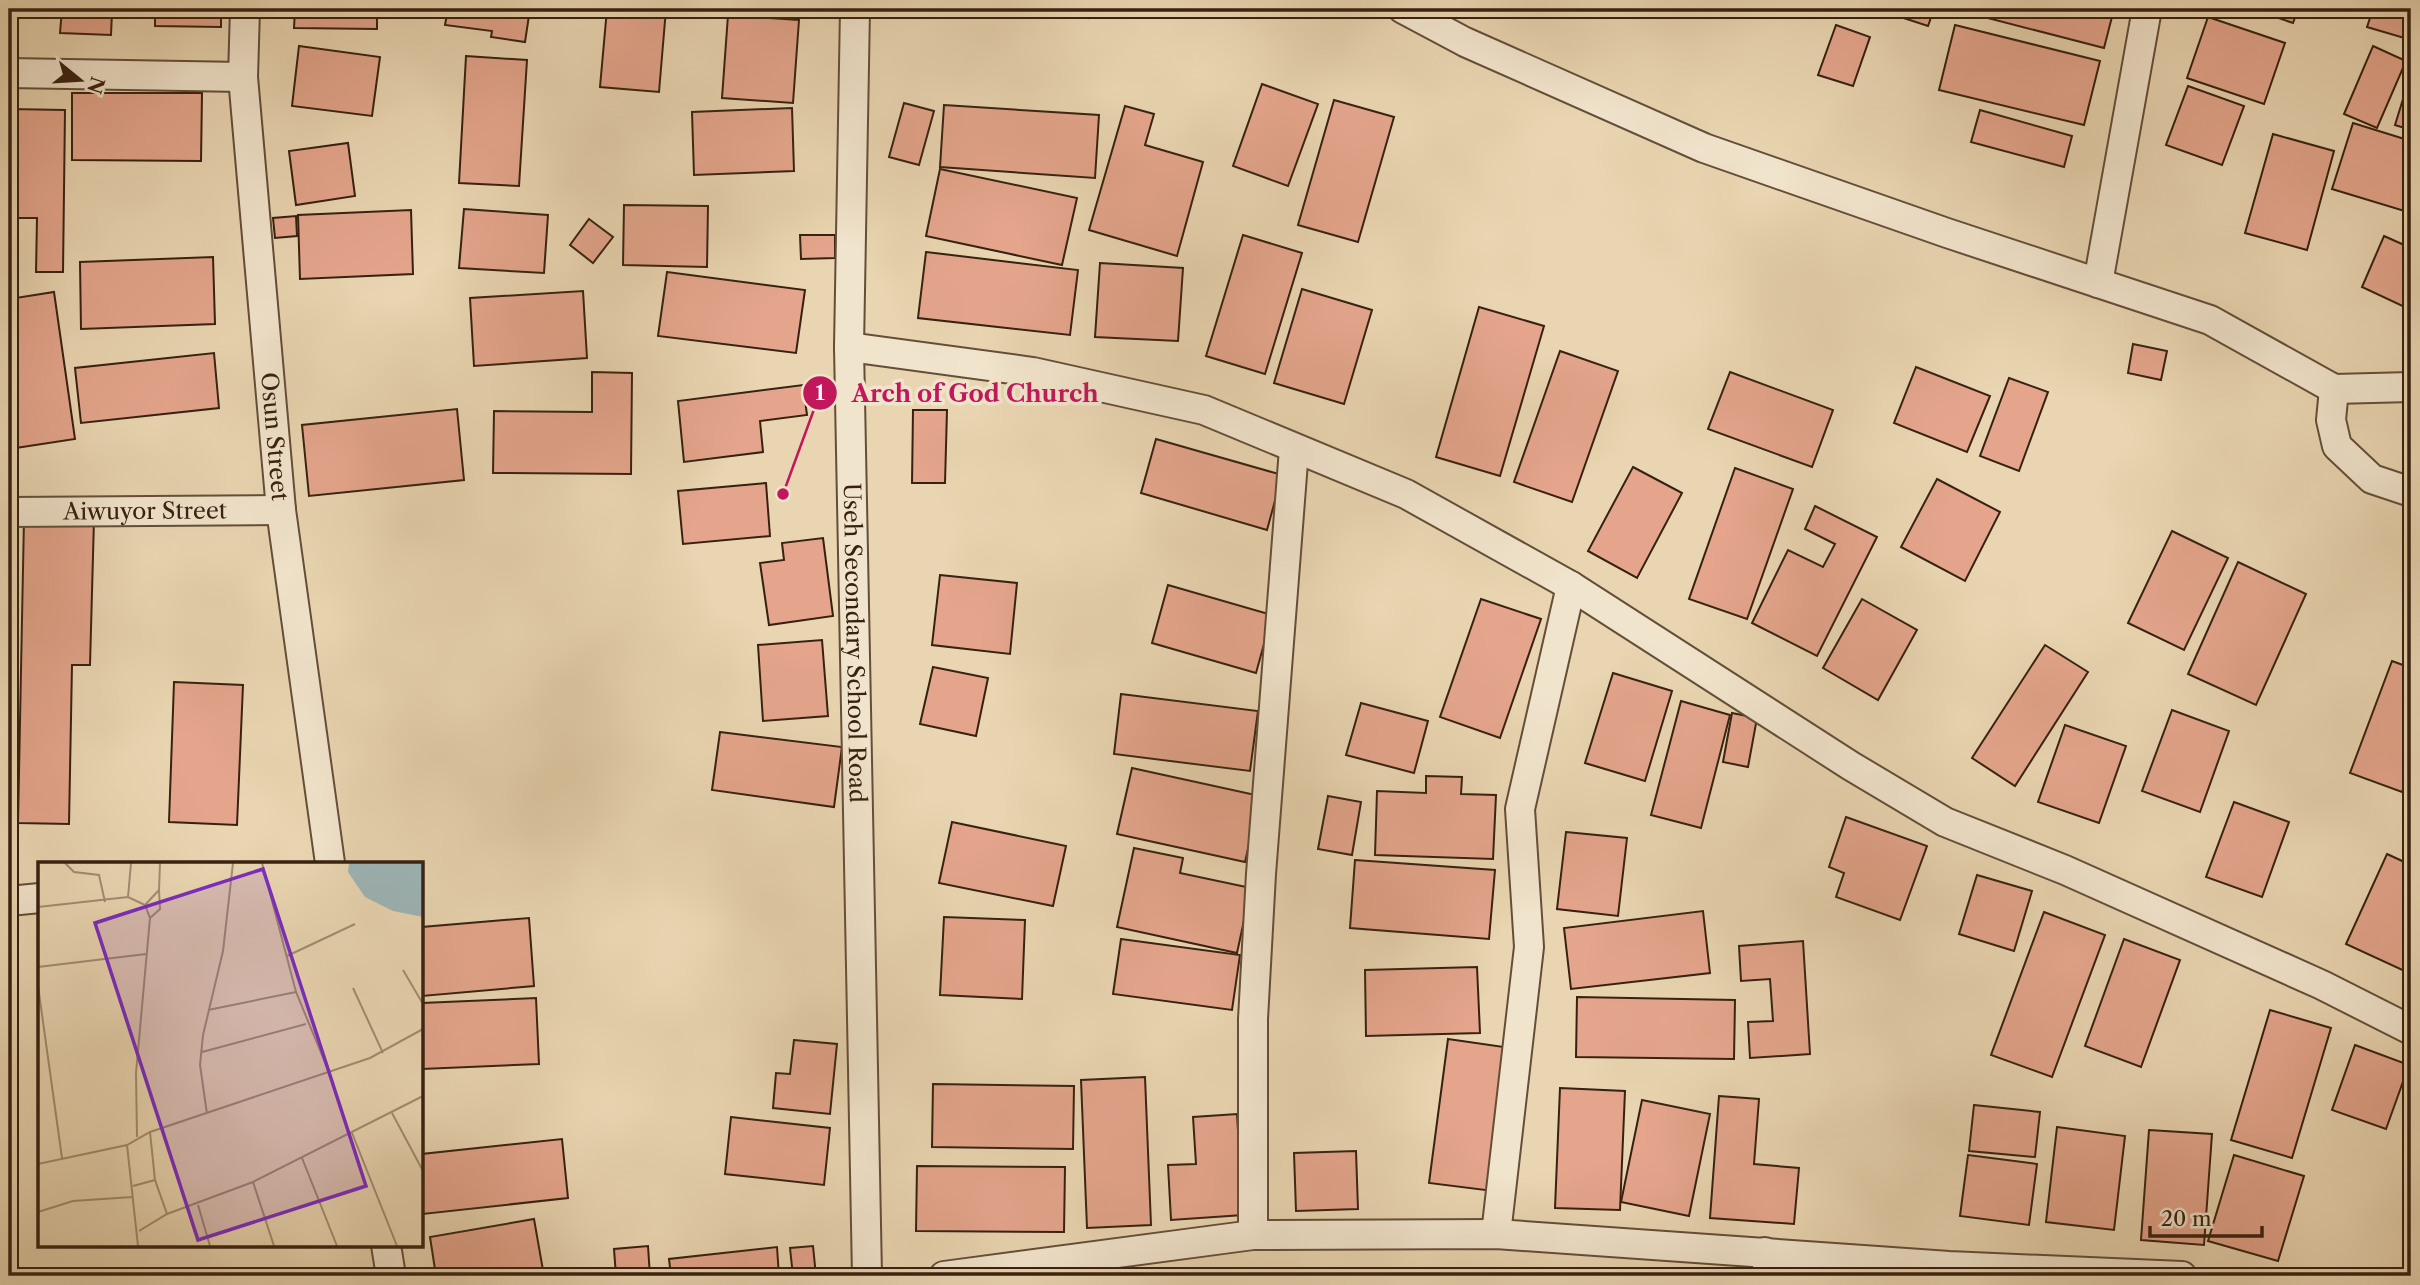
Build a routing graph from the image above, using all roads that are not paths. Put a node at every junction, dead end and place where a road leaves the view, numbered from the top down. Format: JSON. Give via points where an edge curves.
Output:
{"nodes":[{"id":1,"x":245,"y":9,"type":"edge"},
{"id":2,"x":855,"y":9,"type":"edge"},
{"id":3,"x":1403,"y":9,"type":"edge"},
{"id":4,"x":2147,"y":9,"type":"edge"},
{"id":5,"x":9,"y":73,"type":"edge"},
{"id":6,"x":243,"y":77,"type":"junction"},
{"id":7,"x":2098,"y":283,"type":"junction"},
{"id":8,"x":849,"y":347,"type":"junction"},
{"id":9,"x":2411,"y":387,"type":"edge"},
{"id":10,"x":2334,"y":389,"type":"junction"},
{"id":11,"x":1294,"y":449,"type":"junction"},
{"id":12,"x":2411,"y":492,"type":"edge"},
{"id":13,"x":281,"y":510,"type":"junction"},
{"id":14,"x":9,"y":512,"type":"edge"},
{"id":15,"x":1571,"y":586,"type":"junction"},
{"id":16,"x":330,"y":862,"type":"edge"},
{"id":17,"x":38,"y":898,"type":"edge"},
{"id":18,"x":9,"y":901,"type":"edge"},
{"id":19,"x":2411,"y":1030,"type":"edge"},
{"id":20,"x":1496,"y":1234,"type":"junction"},
{"id":21,"x":1253,"y":1235,"type":"junction"},
{"id":22,"x":386,"y":1246,"type":"edge"},
{"id":23,"x":1767,"y":1264,"type":"edge"},
{"id":24,"x":391,"y":1276,"type":"edge"},
{"id":25,"x":867,"y":1276,"type":"edge"},
{"id":26,"x":944,"y":1276,"type":"edge"},
{"id":27,"x":2182,"y":1276,"type":"edge"}],
"edges":[{"from":1,"to":6,"type":"street","name":"Osun Street"},
{"from":2,"to":8,"type":"street","name":"Useh Secondary School Road"},
{"from":3,"to":7,"type":"street","via":[[1465,43],[1704,148]]},
{"from":4,"to":7,"type":"street"},
{"from":5,"to":6,"type":"street"},
{"from":6,"to":13,"type":"street","name":"Osun Street"},
{"from":7,"to":10,"type":"street","via":[[2210,320]]},
{"from":8,"to":11,"type":"street","via":[[1033,372],[1204,410]]},
{"from":8,"to":25,"type":"street","name":"Useh Secondary School Road"},
{"from":9,"to":10,"type":"street"},
{"from":10,"to":12,"type":"street","via":[[2331,420],[2337,446],[2371,479]]},
{"from":11,"to":15,"type":"street","via":[[1406,494]]},
{"from":11,"to":21,"type":"street","via":[[1253,1019]]},
{"from":13,"to":14,"type":"street","name":"Aiwuyor Street"},
{"from":13,"to":16,"type":"street","name":"Osun Street"},
{"from":15,"to":19,"type":"street","via":[[1945,822],[2077,875]]},
{"from":15,"to":20,"type":"street","via":[[1520,809],[1529,947]]},
{"from":17,"to":18,"type":"street"},
{"from":20,"to":21,"type":"street"},
{"from":20,"to":23,"type":"street"},
{"from":21,"to":26,"type":"street"},
{"from":22,"to":24,"type":"street"},
{"from":23,"to":27,"type":"street"}]}
